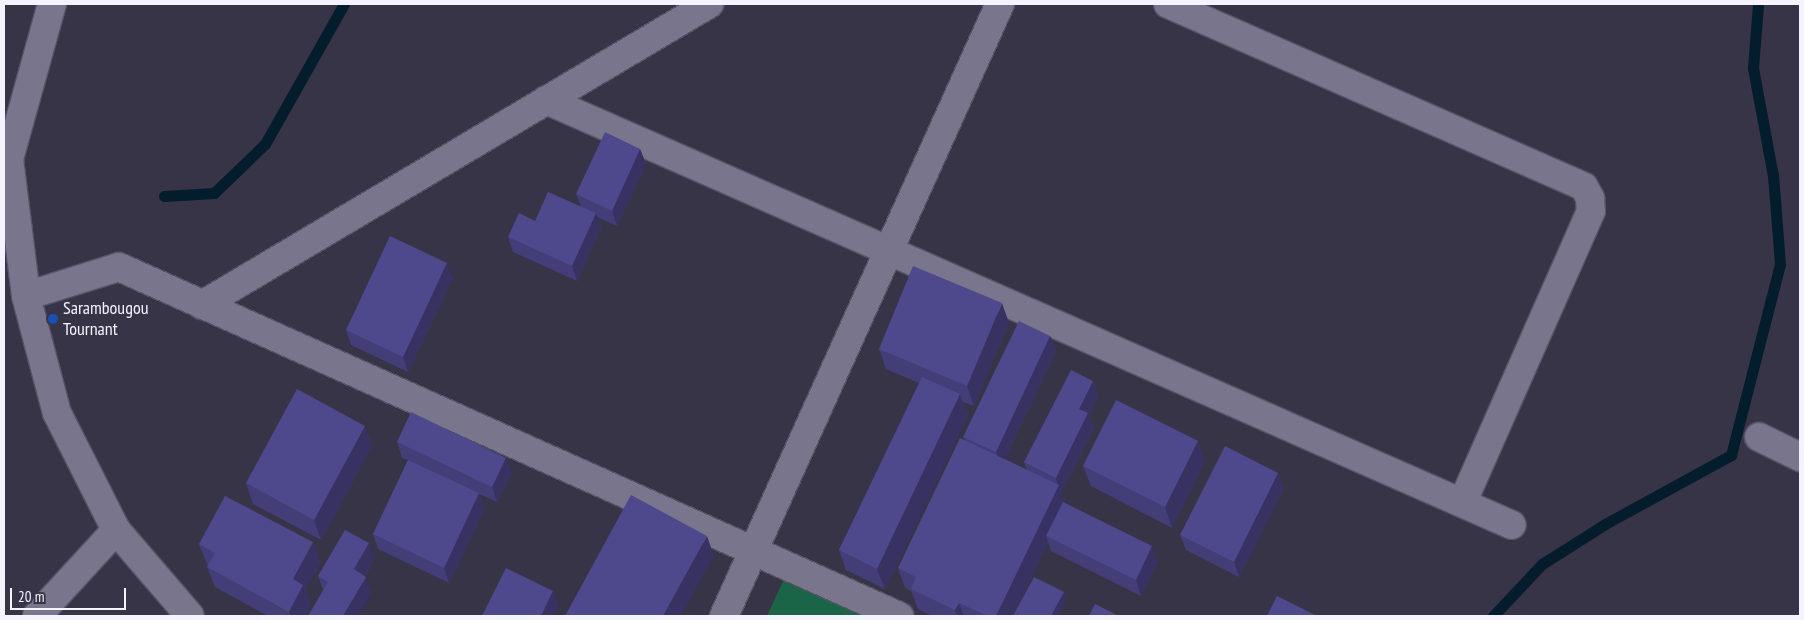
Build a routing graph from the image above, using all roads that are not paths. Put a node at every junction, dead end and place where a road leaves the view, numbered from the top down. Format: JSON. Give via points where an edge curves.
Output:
{"nodes":[{"id":1,"x":52,"y":4,"type":"edge"},
{"id":2,"x":709,"y":4,"type":"edge"},
{"id":3,"x":1000,"y":4,"type":"edge"},
{"id":4,"x":1168,"y":4,"type":"edge"},
{"id":5,"x":546,"y":100,"type":"junction"},
{"id":6,"x":6,"y":152,"type":"edge"},
{"id":7,"x":889,"y":250,"type":"junction"},
{"id":8,"x":26,"y":296,"type":"junction"},
{"id":9,"x":202,"y":305,"type":"junction"},
{"id":10,"x":1759,"y":437,"type":"dead end"},
{"id":11,"x":1800,"y":457,"type":"edge"},
{"id":12,"x":1462,"y":503,"type":"junction"},
{"id":13,"x":1512,"y":525,"type":"dead end"},
{"id":14,"x":116,"y":530,"type":"junction"},
{"id":15,"x":754,"y":551,"type":"junction"},
{"id":16,"x":37,"y":616,"type":"edge"},
{"id":17,"x":190,"y":616,"type":"edge"},
{"id":18,"x":724,"y":616,"type":"edge"},
{"id":19,"x":899,"y":616,"type":"edge"}],
"edges":[{"from":1,"to":6,"type":"street"},
{"from":2,"to":5,"type":"street"},
{"from":3,"to":7,"type":"street"},
{"from":4,"to":12,"type":"street","via":[[1584,187],[1592,211]]},
{"from":5,"to":7,"type":"street"},
{"from":5,"to":9,"type":"street"},
{"from":6,"to":8,"type":"street"},
{"from":7,"to":12,"type":"street"},
{"from":7,"to":15,"type":"street"},
{"from":8,"to":9,"type":"street","via":[[119,267]]},
{"from":8,"to":14,"type":"street","via":[[57,413]]},
{"from":9,"to":15,"type":"street"},
{"from":10,"to":11,"type":"street"},
{"from":12,"to":13,"type":"street"},
{"from":14,"to":16,"type":"street"},
{"from":14,"to":17,"type":"street"},
{"from":15,"to":18,"type":"street"},
{"from":15,"to":19,"type":"street"}]}
